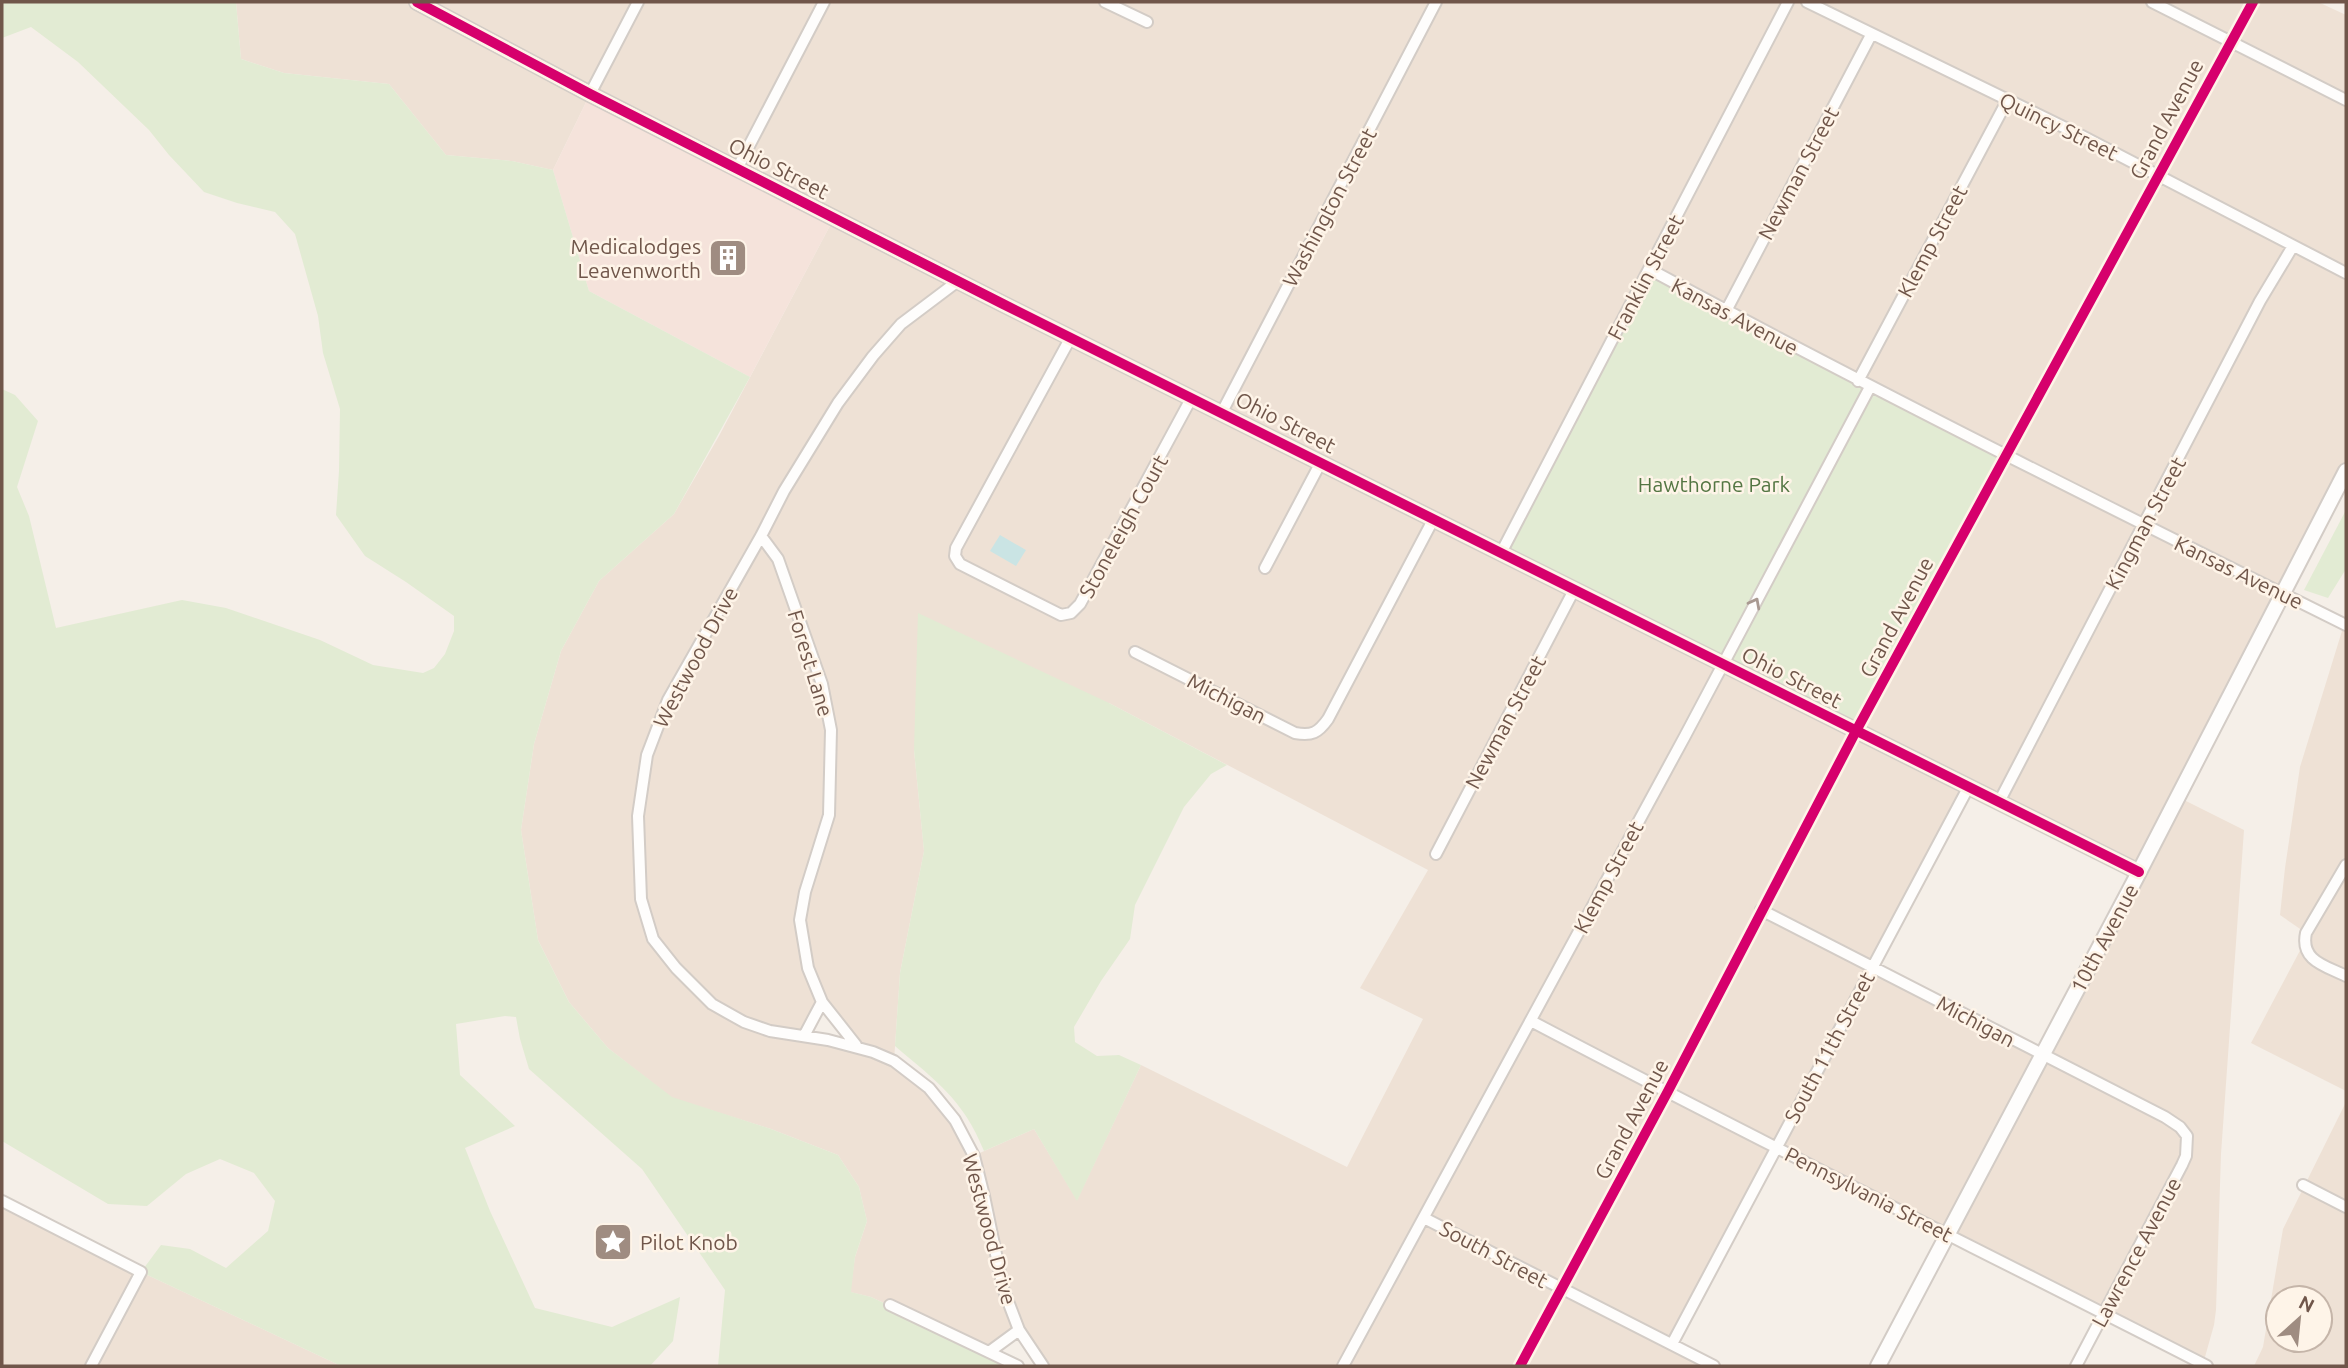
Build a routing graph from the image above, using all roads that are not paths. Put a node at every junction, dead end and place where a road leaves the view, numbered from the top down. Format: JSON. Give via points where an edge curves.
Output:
{"nodes":[{"id":1,"x":417,"y":2,"type":"edge"},
{"id":2,"x":638,"y":2,"type":"edge"},
{"id":3,"x":824,"y":2,"type":"edge"},
{"id":4,"x":1105,"y":2,"type":"edge"},
{"id":5,"x":1436,"y":2,"type":"edge"},
{"id":6,"x":1788,"y":2,"type":"edge"},
{"id":7,"x":1807,"y":2,"type":"edge"},
{"id":8,"x":2152,"y":2,"type":"edge"},
{"id":9,"x":2253,"y":2,"type":"edge"},
{"id":10,"x":1147,"y":22,"type":"dead end"},
{"id":11,"x":1871,"y":35,"type":"junction"},
{"id":12,"x":2230,"y":41,"type":"junction"},
{"id":13,"x":590,"y":94,"type":"junction"},
{"id":14,"x":2346,"y":100,"type":"edge"},
{"id":15,"x":2007,"y":101,"type":"junction"},
{"id":16,"x":737,"y":169,"type":"junction"},
{"id":17,"x":2158,"y":177,"type":"junction"},
{"id":18,"x":2293,"y":246,"type":"junction"},
{"id":19,"x":1649,"y":270,"type":"junction"},
{"id":20,"x":2346,"y":273,"type":"edge"},
{"id":21,"x":958,"y":281,"type":"junction"},
{"id":22,"x":1726,"y":311,"type":"junction"},
{"id":23,"x":1071,"y":337,"type":"junction"},
{"id":24,"x":1858,"y":381,"type":"junction"},
{"id":25,"x":1870,"y":387,"type":"junction"},
{"id":26,"x":1192,"y":397,"type":"junction"},
{"id":27,"x":1222,"y":412,"type":"junction"},
{"id":28,"x":2005,"y":456,"type":"junction"},
{"id":29,"x":1321,"y":462,"type":"junction"},
{"id":30,"x":2346,"y":471,"type":"edge"},
{"id":31,"x":1433,"y":520,"type":"junction"},
{"id":32,"x":2144,"y":525,"type":"junction"},
{"id":33,"x":761,"y":536,"type":"junction"},
{"id":34,"x":1501,"y":552,"type":"junction"},
{"id":35,"x":1265,"y":568,"type":"dead end"},
{"id":36,"x":1574,"y":590,"type":"junction"},
{"id":37,"x":2282,"y":593,"type":"junction"},
{"id":38,"x":2346,"y":625,"type":"edge"},
{"id":39,"x":1135,"y":652,"type":"dead end"},
{"id":40,"x":1723,"y":664,"type":"junction"},
{"id":41,"x":1856,"y":731,"type":"junction"},
{"id":42,"x":1968,"y":788,"type":"junction"},
{"id":43,"x":1999,"y":802,"type":"junction"},
{"id":44,"x":1436,"y":854,"type":"dead end"},
{"id":45,"x":2346,"y":865,"type":"edge"},
{"id":46,"x":2139,"y":872,"type":"junction"},
{"id":47,"x":1762,"y":910,"type":"junction"},
{"id":48,"x":1871,"y":966,"type":"junction"},
{"id":49,"x":2346,"y":976,"type":"edge"},
{"id":50,"x":822,"y":1002,"type":"junction"},
{"id":51,"x":1531,"y":1021,"type":"junction"},
{"id":52,"x":804,"y":1036,"type":"junction"},
{"id":53,"x":856,"y":1045,"type":"junction"},
{"id":54,"x":2041,"y":1055,"type":"junction"},
{"id":55,"x":1667,"y":1093,"type":"junction"},
{"id":56,"x":2188,"y":1136,"type":"joint"},
{"id":57,"x":1775,"y":1147,"type":"junction"},
{"id":58,"x":2303,"y":1185,"type":"dead end"},
{"id":59,"x":2,"y":1201,"type":"edge"},
{"id":60,"x":2346,"y":1207,"type":"edge"},
{"id":61,"x":1424,"y":1218,"type":"junction"},
{"id":62,"x":1948,"y":1233,"type":"junction"},
{"id":63,"x":1561,"y":1290,"type":"junction"},
{"id":64,"x":890,"y":1305,"type":"dead end"},
{"id":65,"x":2104,"y":1314,"type":"junction"},
{"id":66,"x":1019,"y":1330,"type":"junction"},
{"id":67,"x":1672,"y":1344,"type":"junction"},
{"id":68,"x":989,"y":1352,"type":"junction"},
{"id":69,"x":91,"y":1366,"type":"edge"},
{"id":70,"x":1018,"y":1366,"type":"edge"},
{"id":71,"x":1043,"y":1366,"type":"edge"},
{"id":72,"x":1343,"y":1366,"type":"edge"},
{"id":73,"x":1520,"y":1366,"type":"edge"},
{"id":74,"x":1714,"y":1366,"type":"edge"},
{"id":75,"x":1878,"y":1366,"type":"edge"},
{"id":76,"x":2076,"y":1366,"type":"edge"},
{"id":77,"x":2207,"y":1366,"type":"edge"}],
"edges":[{"from":1,"to":13,"type":"street","name":"Ohio Street"},
{"from":2,"to":13,"type":"street"},
{"from":3,"to":16,"type":"street"},
{"from":4,"to":10,"type":"street"},
{"from":5,"to":27,"type":"street","name":"Washington Street"},
{"from":6,"to":19,"type":"street","name":"Franklin Street"},
{"from":7,"to":11,"type":"street","name":"Quincy Street"},
{"from":8,"to":12,"type":"street"},
{"from":9,"to":12,"type":"street","name":"Grand Avenue"},
{"from":11,"to":15,"type":"street","name":"Quincy Street"},
{"from":11,"to":22,"type":"street","name":"Newman Street"},
{"from":12,"to":14,"type":"street"},
{"from":12,"to":17,"type":"street","name":"Grand Avenue"},
{"from":13,"to":16,"type":"street","name":"Ohio Street"},
{"from":15,"to":17,"type":"street","name":"Quincy Street"},
{"from":15,"to":24,"type":"street","name":"Klemp Street"},
{"from":16,"to":21,"type":"street","name":"Ohio Street"},
{"from":17,"to":18,"type":"street","name":"Quincy Street"},
{"from":17,"to":28,"type":"street","name":"Grand Avenue"},
{"from":18,"to":20,"type":"street","name":"Quincy Street"},
{"from":18,"to":32,"type":"street","name":"Kingman Street"},
{"from":19,"to":22,"type":"street","name":"Kansas Avenue"},
{"from":19,"to":34,"type":"street","name":"Franklin Street"},
{"from":21,"to":23,"type":"street","name":"Ohio Street"},
{"from":21,"to":33,"type":"street","name":"Westwood Drive","via":[[901,324],[873,356],[838,403]]},
{"from":22,"to":24,"type":"street","name":"Kansas Avenue"},
{"from":23,"to":26,"type":"street","name":"Ohio Street"},
{"from":23,"to":26,"type":"street","name":"Stoneleigh Court","via":[[955,556],[960,564],[1061,615],[1080,604]]},
{"from":24,"to":25,"type":"street","name":"Kansas Avenue"},
{"from":25,"to":28,"type":"street","name":"Kansas Avenue"},
{"from":40,"to":25,"type":"street","name":"Klemp Street","one_way":true},
{"from":26,"to":27,"type":"street","name":"Ohio Street"},
{"from":27,"to":29,"type":"street","name":"Ohio Street"},
{"from":28,"to":32,"type":"street","name":"Kansas Avenue"},
{"from":28,"to":41,"type":"street","name":"Grand Avenue"},
{"from":29,"to":31,"type":"street","name":"Ohio Street"},
{"from":29,"to":35,"type":"street"},
{"from":30,"to":37,"type":"street","name":"10th Avenue"},
{"from":31,"to":34,"type":"street","name":"Ohio Street"},
{"from":31,"to":39,"type":"street","name":"Michigan","via":[[1320,730],[1295,733]]},
{"from":32,"to":37,"type":"street","name":"Kansas Avenue"},
{"from":32,"to":43,"type":"street","name":"Kingman Street"},
{"from":33,"to":50,"type":"street","name":"Forest Lane","via":[[778,559],[822,684],[831,730],[829,815],[800,920],[808,968]]},
{"from":33,"to":52,"type":"street","name":"Westwood Drive","via":[[668,700],[647,755],[638,816],[641,899],[653,939],[712,1004],[744,1022]]},
{"from":34,"to":36,"type":"street","name":"Ohio Street"},
{"from":36,"to":40,"type":"street","name":"Ohio Street"},
{"from":36,"to":44,"type":"street","name":"Newman Street"},
{"from":37,"to":38,"type":"street","name":"Kansas Avenue"},
{"from":37,"to":46,"type":"street","name":"10th Avenue"},
{"from":40,"to":41,"type":"street","name":"Ohio Street"},
{"from":40,"to":51,"type":"street","name":"Klemp Street"},
{"from":41,"to":42,"type":"street","name":"Ohio Street"},
{"from":41,"to":47,"type":"street","name":"Grand Avenue"},
{"from":42,"to":43,"type":"street","name":"Ohio Street"},
{"from":42,"to":48,"type":"street","name":"South 11th Street"},
{"from":43,"to":46,"type":"street","name":"Ohio Street"},
{"from":45,"to":49,"type":"street","via":[[2304,943],[2314,959]]},
{"from":46,"to":54,"type":"street","name":"10th Avenue"},
{"from":47,"to":48,"type":"street","name":"Michigan"},
{"from":47,"to":55,"type":"street","name":"Grand Avenue"},
{"from":48,"to":54,"type":"street","name":"Michigan"},
{"from":48,"to":57,"type":"street","name":"South 11th Street"},
{"from":50,"to":52,"type":"street"},
{"from":50,"to":53,"type":"street","name":"Forest Lane"},
{"from":51,"to":55,"type":"street","name":"Pennsylvania Street"},
{"from":51,"to":61,"type":"street","name":"Klemp Street"},
{"from":52,"to":53,"type":"street","name":"Westwood Drive"},
{"from":53,"to":66,"type":"street","name":"Westwood Drive","via":[[894,1061],[929,1088],[955,1120],[974,1156],[1003,1289]]},
{"from":54,"to":56,"type":"street","name":"Michigan","via":[[2165,1117]]},
{"from":54,"to":62,"type":"street","name":"10th Avenue"},
{"from":55,"to":57,"type":"street","name":"Pennsylvania Street"},
{"from":55,"to":63,"type":"street","name":"Grand Avenue"},
{"from":56,"to":65,"type":"street","name":"Lawrence Avenue","via":[[2182,1165]]},
{"from":57,"to":62,"type":"street","name":"Pennsylvania Street"},
{"from":57,"to":67,"type":"street","name":"South 11th Street"},
{"from":58,"to":60,"type":"street"},
{"from":59,"to":69,"type":"street","via":[[141,1272]]},
{"from":61,"to":63,"type":"street","name":"South Street"},
{"from":61,"to":72,"type":"street","name":"Klemp Street"},
{"from":62,"to":65,"type":"street","name":"Pennsylvania Street"},
{"from":62,"to":75,"type":"street","name":"10th Avenue"},
{"from":63,"to":67,"type":"street","name":"South Street"},
{"from":63,"to":73,"type":"street","name":"Grand Avenue"},
{"from":64,"to":68,"type":"street"},
{"from":65,"to":76,"type":"street","name":"Lawrence Avenue"},
{"from":65,"to":77,"type":"street","name":"Pennsylvania Street"},
{"from":66,"to":68,"type":"street"},
{"from":66,"to":71,"type":"street","name":"Westwood Drive"},
{"from":67,"to":74,"type":"street","name":"South Street"},
{"from":68,"to":70,"type":"street"}]}
